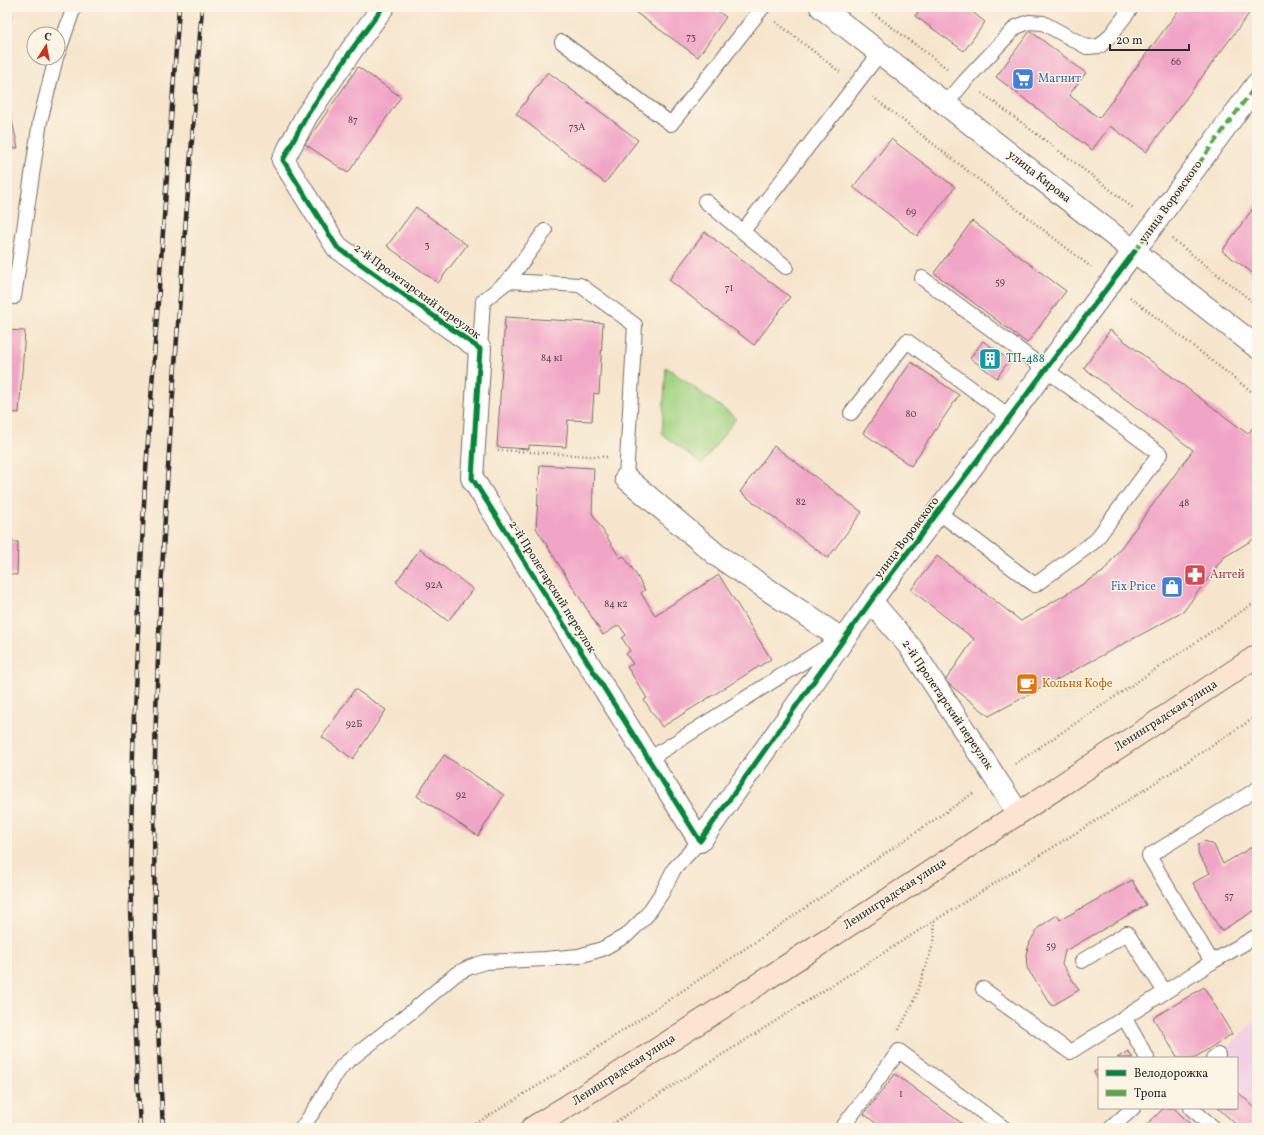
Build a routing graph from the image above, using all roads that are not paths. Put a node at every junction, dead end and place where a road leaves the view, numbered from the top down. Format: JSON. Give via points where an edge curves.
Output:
{"nodes":[{"id":1,"x":74,"y":7,"type":"edge"},
{"id":2,"x":384,"y":7,"type":"edge"},
{"id":3,"x":821,"y":7,"type":"edge"},
{"id":4,"x":1132,"y":7,"type":"edge"},
{"id":5,"x":762,"y":8,"type":"edge"},
{"id":6,"x":66,"y":30,"type":"edge"},
{"id":7,"x":562,"y":42,"type":"dead end"},
{"id":8,"x":880,"y":53,"type":"junction"},
{"id":9,"x":54,"y":66,"type":"edge"},
{"id":10,"x":1257,"y":84,"type":"edge"},
{"id":11,"x":946,"y":104,"type":"junction"},
{"id":12,"x":705,"y":201,"type":"dead end"},
{"id":13,"x":544,"y":231,"type":"dead end"},
{"id":14,"x":743,"y":231,"type":"junction"},
{"id":15,"x":1135,"y":251,"type":"junction"},
{"id":16,"x":786,"y":267,"type":"dead end"},
{"id":17,"x":922,"y":278,"type":"dead end"},
{"id":18,"x":508,"y":281,"type":"junction"},
{"id":19,"x":14,"y":297,"type":"dead end"},
{"id":20,"x":1257,"y":347,"type":"edge"},
{"id":21,"x":480,"y":349,"type":"junction"},
{"id":22,"x":1045,"y":370,"type":"junction"},
{"id":23,"x":851,"y":413,"type":"dead end"},
{"id":24,"x":1010,"y":417,"type":"junction"},
{"id":25,"x":627,"y":468,"type":"joint"},
{"id":26,"x":938,"y":512,"type":"junction"},
{"id":27,"x":872,"y":601,"type":"junction"},
{"id":28,"x":842,"y":640,"type":"junction"},
{"id":29,"x":1257,"y":656,"type":"edge"},
{"id":30,"x":649,"y":759,"type":"junction"},
{"id":31,"x":1257,"y":789,"type":"edge"},
{"id":32,"x":1018,"y":813,"type":"junction"},
{"id":33,"x":700,"y":841,"type":"junction"},
{"id":34,"x":1257,"y":936,"type":"edge"},
{"id":35,"x":1082,"y":962,"type":"dead end"},
{"id":36,"x":1212,"y":962,"type":"junction"},
{"id":37,"x":983,"y":989,"type":"dead end"},
{"id":38,"x":1164,"y":992,"type":"junction"},
{"id":39,"x":1124,"y":1017,"type":"junction"},
{"id":40,"x":1146,"y":1057,"type":"edge"},
{"id":41,"x":1132,"y":1109,"type":"edge"},
{"id":42,"x":1192,"y":1109,"type":"edge"},
{"id":43,"x":302,"y":1128,"type":"edge"},
{"id":44,"x":532,"y":1128,"type":"edge"},
{"id":45,"x":842,"y":1128,"type":"edge"},
{"id":46,"x":1004,"y":1128,"type":"edge"},
{"id":47,"x":1112,"y":1128,"type":"edge"},
{"id":48,"x":1214,"y":1128,"type":"edge"}],
"edges":[{"from":1,"to":6,"type":"lane"},
{"from":2,"to":21,"type":"street","name":"2-й Пролетарский переулок","via":[[307,115],[283,160],[338,247]]},
{"from":3,"to":8,"type":"street","name":"улица Кирова"},
{"from":4,"to":11,"type":"lane","via":[[1100,46],[1087,47],[1043,23],[1029,22],[1016,27]]},
{"from":5,"to":7,"type":"lane","via":[[672,124]]},
{"from":8,"to":11,"type":"street","name":"улица Кирова"},
{"from":8,"to":14,"type":"lane"},
{"from":9,"to":19,"type":"lane","via":[[40,121]]},
{"from":10,"to":15,"type":"street","name":"улица Воровского"},
{"from":11,"to":15,"type":"street","name":"улица Кирова"},
{"from":12,"to":14,"type":"lane"},
{"from":13,"to":18,"type":"lane"},
{"from":14,"to":16,"type":"lane"},
{"from":15,"to":20,"type":"street","name":"улица Кирова"},
{"from":15,"to":22,"type":"street","name":"улица Воровского"},
{"from":17,"to":22,"type":"lane"},
{"from":18,"to":21,"type":"lane","via":[[483,302]]},
{"from":18,"to":25,"type":"lane","via":[[580,285],[635,325]]},
{"from":21,"to":30,"type":"street","name":"2-й Пролетарский переулок","via":[[472,478]]},
{"from":22,"to":24,"type":"street","name":"улица Воровского"},
{"from":22,"to":26,"type":"lane","via":[[1160,454],[1095,541],[1035,585]]},
{"from":23,"to":24,"type":"lane","via":[[907,341]]},
{"from":24,"to":26,"type":"street","name":"улица Воровского"},
{"from":25,"to":28,"type":"street","via":[[718,556]]},
{"from":26,"to":27,"type":"street","name":"улица Воровского"},
{"from":27,"to":28,"type":"street","name":"улица Воровского"},
{"from":27,"to":32,"type":"street","name":"2-й Пролетарский переулок","via":[[911,648]]},
{"from":28,"to":30,"type":"lane"},
{"from":28,"to":33,"type":"street","name":"улица Воровского"},
{"from":29,"to":32,"type":"main road","name":"Ленинградская улица"},
{"from":30,"to":33,"type":"street","name":"2-й Пролетарский переулок"},
{"from":31,"to":36,"type":"lane","via":[[1149,856]]},
{"from":32,"to":44,"type":"main road","name":"Ленинградская улица"},
{"from":33,"to":43,"type":"lane","via":[[674,869],[647,915],[626,935],[602,950],[579,956],[485,962],[456,974],[343,1065]]},
{"from":34,"to":36,"type":"lane"},
{"from":35,"to":38,"type":"lane","via":[[1128,933]]},
{"from":36,"to":38,"type":"lane"},
{"from":37,"to":39,"type":"lane","via":[[1070,1052]]},
{"from":38,"to":39,"type":"lane"},
{"from":39,"to":40,"type":"lane"},
{"from":41,"to":47,"type":"lane"},
{"from":42,"to":48,"type":"lane"},
{"from":45,"to":46,"type":"lane","via":[[899,1051]]}]}
